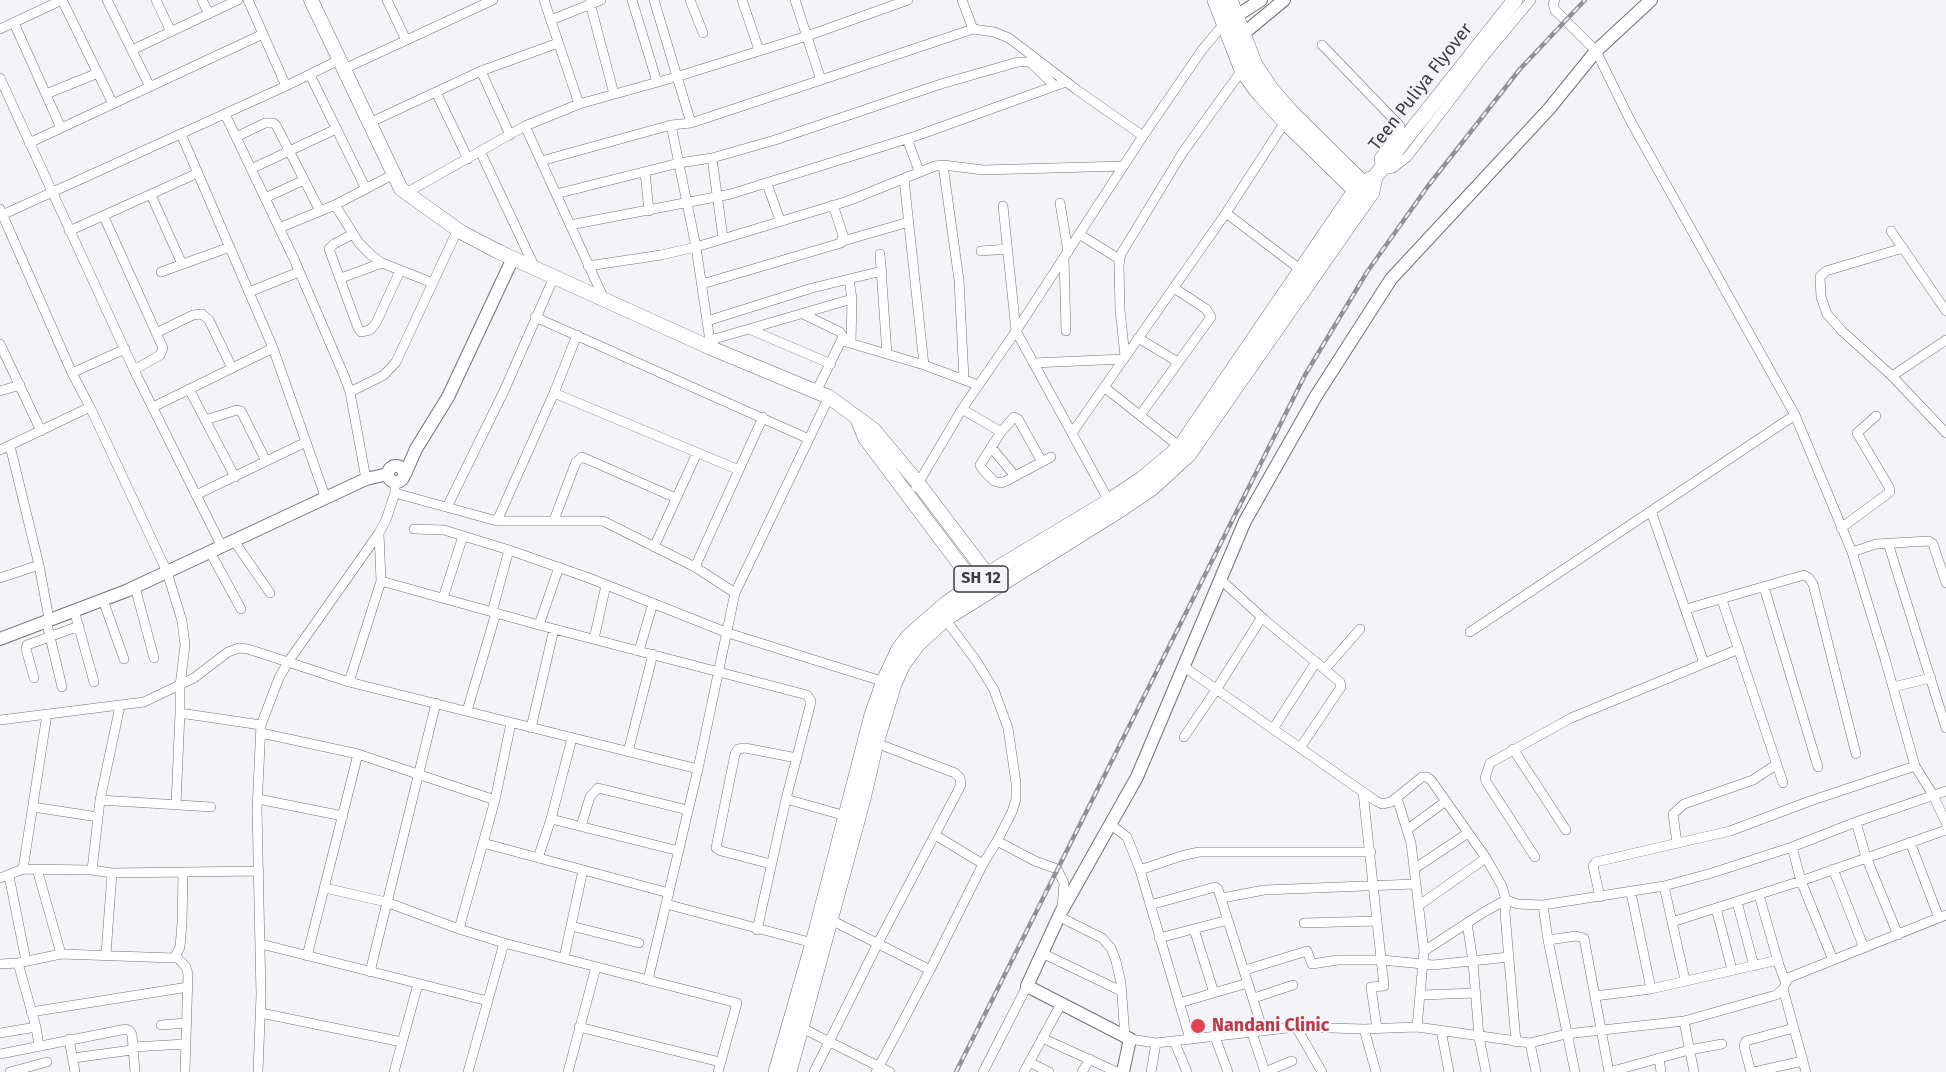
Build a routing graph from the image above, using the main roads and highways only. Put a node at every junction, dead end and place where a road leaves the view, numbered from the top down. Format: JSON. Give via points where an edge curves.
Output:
{"nodes":[{"id":1,"x":311,"y":0,"type":"edge"},
{"id":2,"x":1215,"y":0,"type":"edge"},
{"id":3,"x":1230,"y":0,"type":"edge"},
{"id":4,"x":1515,"y":0,"type":"edge"},
{"id":5,"x":1237,"y":39,"type":"junction"},
{"id":6,"x":1368,"y":186,"type":"junction"},
{"id":7,"x":856,"y":417,"type":"junction"},
{"id":8,"x":985,"y":585,"type":"junction"},
{"id":9,"x":889,"y":683,"type":"junction"},
{"id":10,"x":776,"y":1072,"type":"edge"},
{"id":11,"x":789,"y":1072,"type":"edge"}],
"edges":[{"from":1,"to":7,"type":"main road","via":[[400,189],[458,230],[513,258],[823,395]]},
{"from":2,"to":5,"type":"main road","via":[[1223,25]]},
{"from":3,"to":5,"type":"main road","via":[[1236,16]]},
{"from":4,"to":6,"type":"main road","name":"Teen Puliya Flyover"},
{"from":5,"to":6,"type":"main road","via":[[1291,112]]},
{"from":5,"to":6,"type":"main road","via":[[1242,70],[1257,91],[1285,122]]},
{"from":6,"to":8,"type":"main road","number":"SH 12","via":[[1301,270],[1180,447],[1142,478]]},
{"from":6,"to":8,"type":"main road","number":"SH 12","via":[[1189,454],[1152,488],[1115,513]]},
{"from":7,"to":8,"type":"main road","via":[[865,438],[910,497]]},
{"from":7,"to":8,"type":"main road","via":[[874,430],[918,483]]},
{"from":8,"to":9,"type":"main road","number":"SH 12","via":[[918,644]]},
{"from":8,"to":9,"type":"main road","number":"SH 12","via":[[947,603],[908,637],[896,655]]},
{"from":9,"to":10,"type":"main road","number":"SH 12","via":[[869,724]]},
{"from":9,"to":11,"type":"main road","number":"SH 12","via":[[863,799]]}]}
